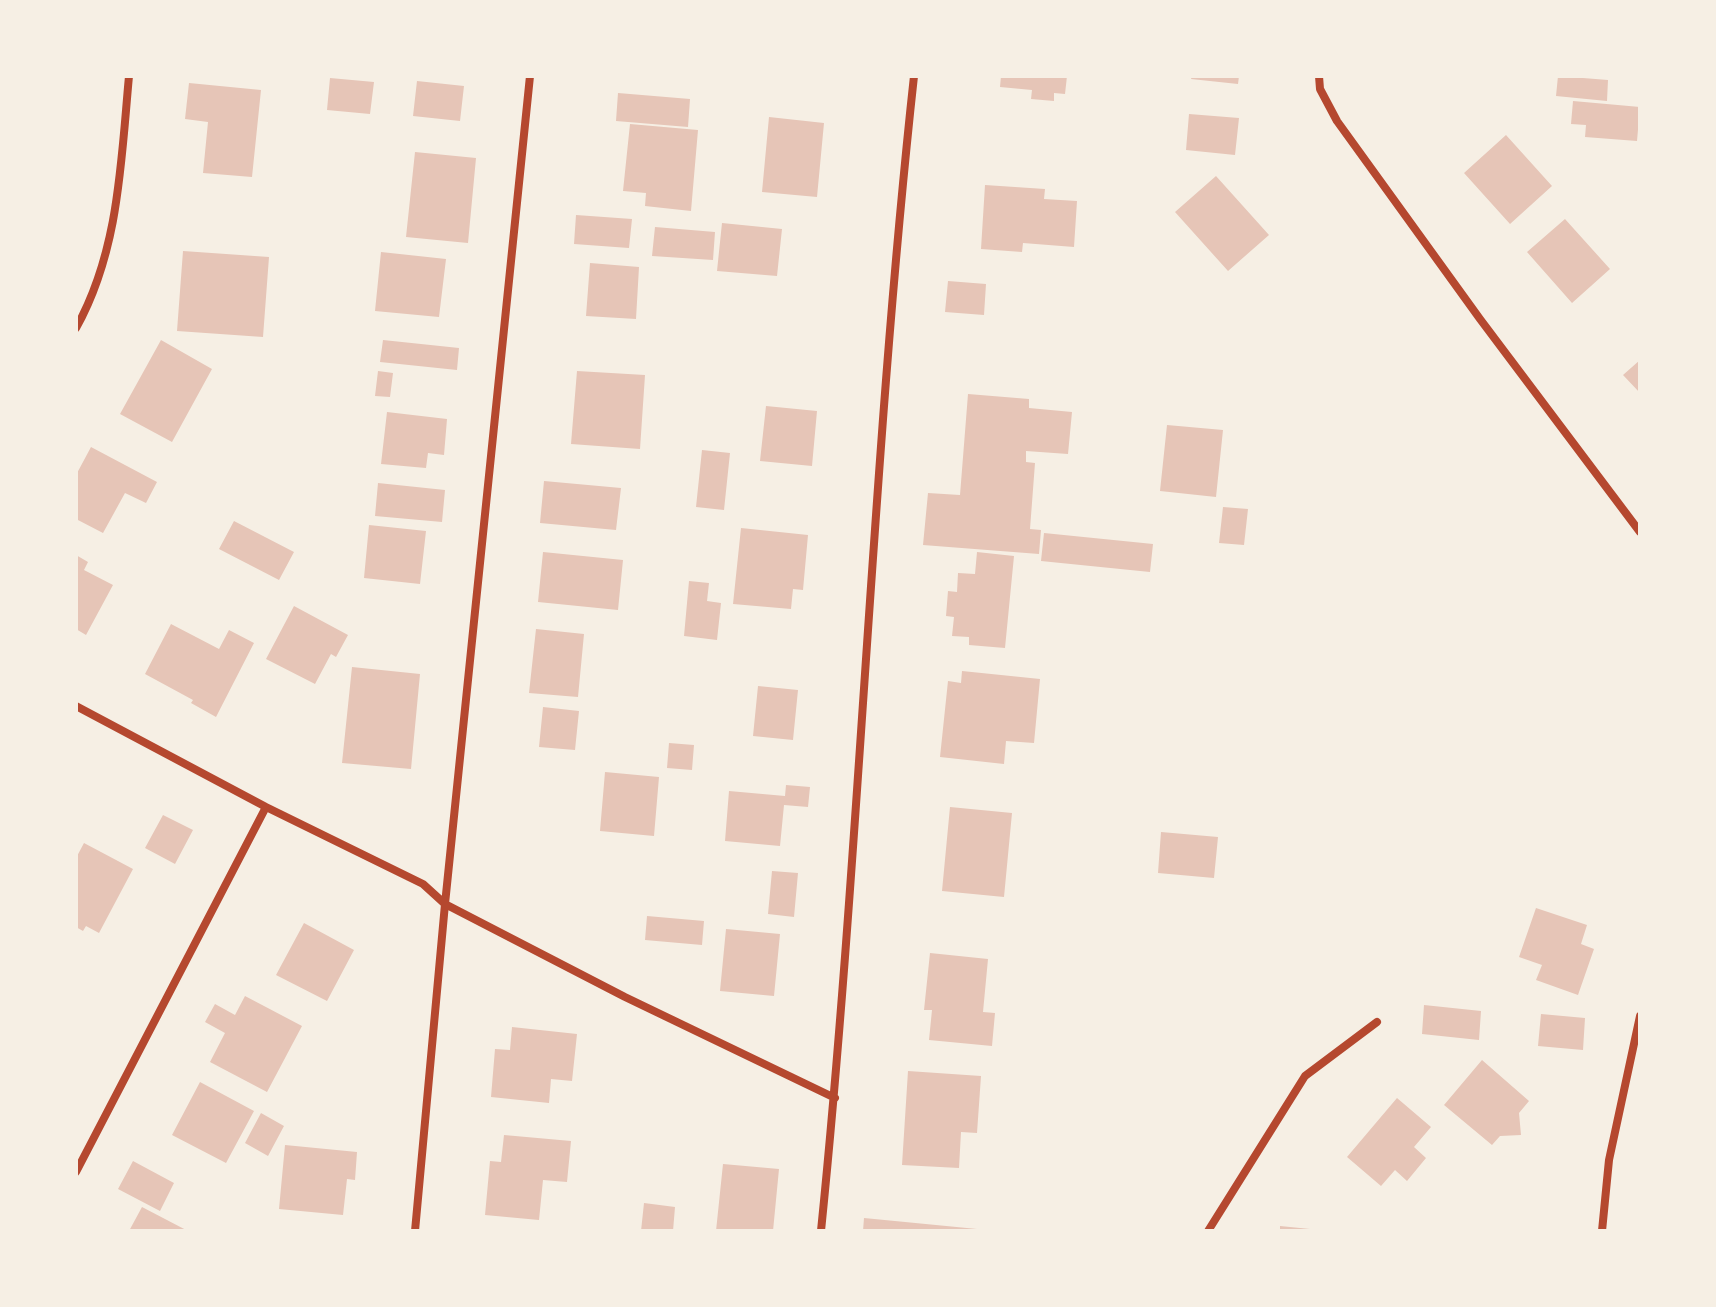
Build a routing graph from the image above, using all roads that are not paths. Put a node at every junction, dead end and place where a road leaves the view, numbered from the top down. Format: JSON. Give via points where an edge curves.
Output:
{"nodes":[{"id":1,"x":129,"y":76,"type":"edge"},
{"id":2,"x":530,"y":76,"type":"edge"},
{"id":3,"x":914,"y":76,"type":"edge"},
{"id":4,"x":1319,"y":76,"type":"edge"},
{"id":5,"x":76,"y":328,"type":"edge"},
{"id":6,"x":1640,"y":532,"type":"edge"},
{"id":7,"x":76,"y":706,"type":"edge"},
{"id":8,"x":266,"y":807,"type":"junction"},
{"id":9,"x":445,"y":904,"type":"junction"},
{"id":10,"x":1640,"y":1016,"type":"edge"},
{"id":11,"x":1377,"y":1022,"type":"dead end"},
{"id":12,"x":835,"y":1098,"type":"junction"},
{"id":13,"x":76,"y":1172,"type":"edge"},
{"id":14,"x":415,"y":1231,"type":"edge"},
{"id":15,"x":821,"y":1231,"type":"edge"},
{"id":16,"x":1208,"y":1231,"type":"edge"},
{"id":17,"x":1602,"y":1231,"type":"edge"}],
"edges":[{"from":1,"to":5,"type":"street","via":[[109,247],[93,297]]},
{"from":2,"to":9,"type":"street"},
{"from":3,"to":12,"type":"street"},
{"from":4,"to":6,"type":"street","via":[[1337,121]]},
{"from":7,"to":8,"type":"street"},
{"from":8,"to":9,"type":"street","via":[[423,884]]},
{"from":8,"to":13,"type":"street"},
{"from":9,"to":12,"type":"street"},
{"from":9,"to":14,"type":"street"},
{"from":10,"to":17,"type":"street","via":[[1609,1160]]},
{"from":11,"to":16,"type":"street","via":[[1305,1076]]},
{"from":12,"to":15,"type":"street"}]}
